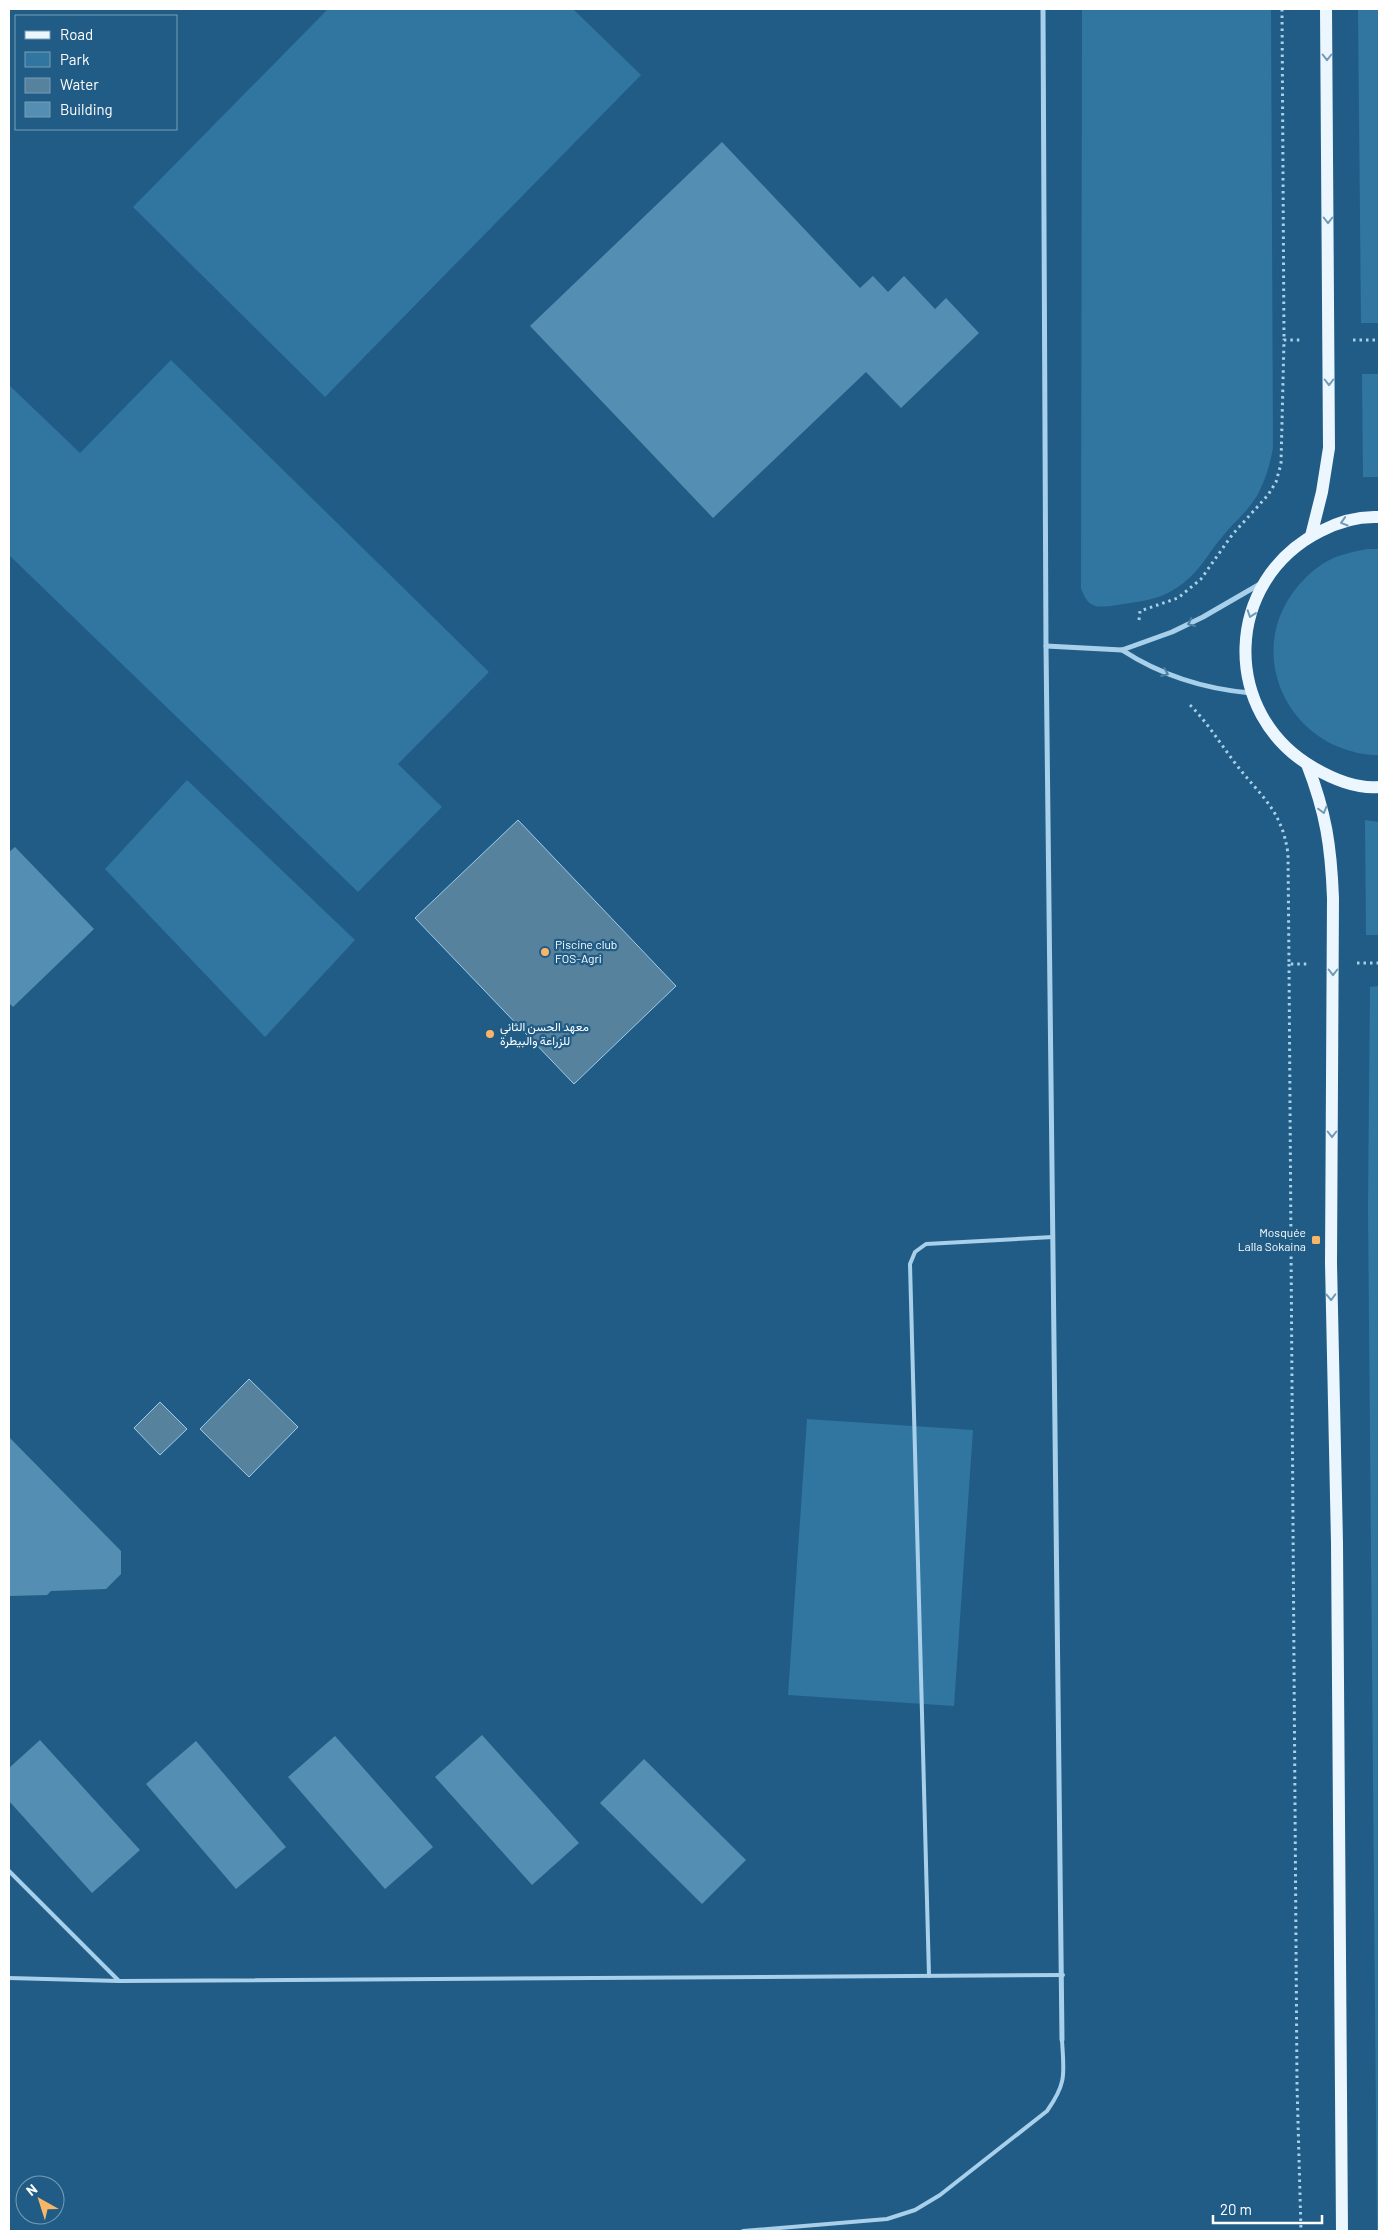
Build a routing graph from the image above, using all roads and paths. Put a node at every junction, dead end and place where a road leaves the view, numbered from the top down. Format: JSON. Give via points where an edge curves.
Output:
{"nodes":[{"id":1,"x":1043,"y":9,"type":"edge"},
{"id":2,"x":1282,"y":9,"type":"edge"},
{"id":3,"x":1326,"y":9,"type":"edge"},
{"id":4,"x":1284,"y":340,"type":"dead end"},
{"id":5,"x":1379,"y":517,"type":"edge"},
{"id":6,"x":1311,"y":536,"type":"junction"},
{"id":7,"x":1264,"y":582,"type":"junction"},
{"id":8,"x":1046,"y":646,"type":"junction"},
{"id":9,"x":1122,"y":650,"type":"junction"},
{"id":10,"x":1251,"y":693,"type":"junction"},
{"id":11,"x":1307,"y":764,"type":"junction"},
{"id":12,"x":1379,"y":787,"type":"edge"},
{"id":13,"x":1289,"y":964,"type":"dead end"},
{"id":14,"x":1053,"y":1237,"type":"junction"},
{"id":15,"x":9,"y":1871,"type":"edge"},
{"id":16,"x":1063,"y":1975,"type":"junction"},
{"id":17,"x":929,"y":1976,"type":"junction"},
{"id":18,"x":9,"y":1978,"type":"edge"},
{"id":19,"x":119,"y":1982,"type":"junction"},
{"id":20,"x":1062,"y":2040,"type":"joint"},
{"id":21,"x":743,"y":2231,"type":"edge"},
{"id":22,"x":1301,"y":2231,"type":"edge"},
{"id":23,"x":1342,"y":2231,"type":"edge"}],
"edges":[{"from":1,"to":8,"type":"street"},
{"from":2,"to":4,"type":"path"},
{"from":3,"to":6,"type":"main road","one_way":true,"via":[[1329,448]]},
{"from":5,"to":6,"type":"main road","one_way":true,"via":[[1352,519]]},
{"from":6,"to":7,"type":"main road","via":[[1293,548]]},
{"from":7,"to":9,"type":"street","one_way":true,"via":[[1203,618]]},
{"from":7,"to":10,"type":"main road","one_way":true,"via":[[1249,617],[1245,646]]},
{"from":8,"to":9,"type":"street"},
{"from":8,"to":14,"type":"street"},
{"from":9,"to":10,"type":"street","one_way":true,"via":[[1165,674],[1193,684]]},
{"from":10,"to":11,"type":"main road","via":[[1273,734]]},
{"from":11,"to":12,"type":"main road","via":[[1350,784]]},
{"from":11,"to":23,"type":"main road","one_way":true,"via":[[1328,827],[1333,898],[1330,1263],[1337,1583]]},
{"from":13,"to":22,"type":"path","via":[[1297,2076]]},
{"from":14,"to":16,"type":"street"},
{"from":14,"to":17,"type":"lane","via":[[926,1244],[915,1252],[910,1264]]},
{"from":15,"to":19,"type":"lane"},
{"from":16,"to":17,"type":"lane"},
{"from":16,"to":20,"type":"street"},
{"from":17,"to":19,"type":"lane"},
{"from":18,"to":19,"type":"lane"},
{"from":20,"to":21,"type":"lane","via":[[1064,2076],[1059,2094],[1047,2111],[940,2195],[915,2210],[887,2219]]}]}
